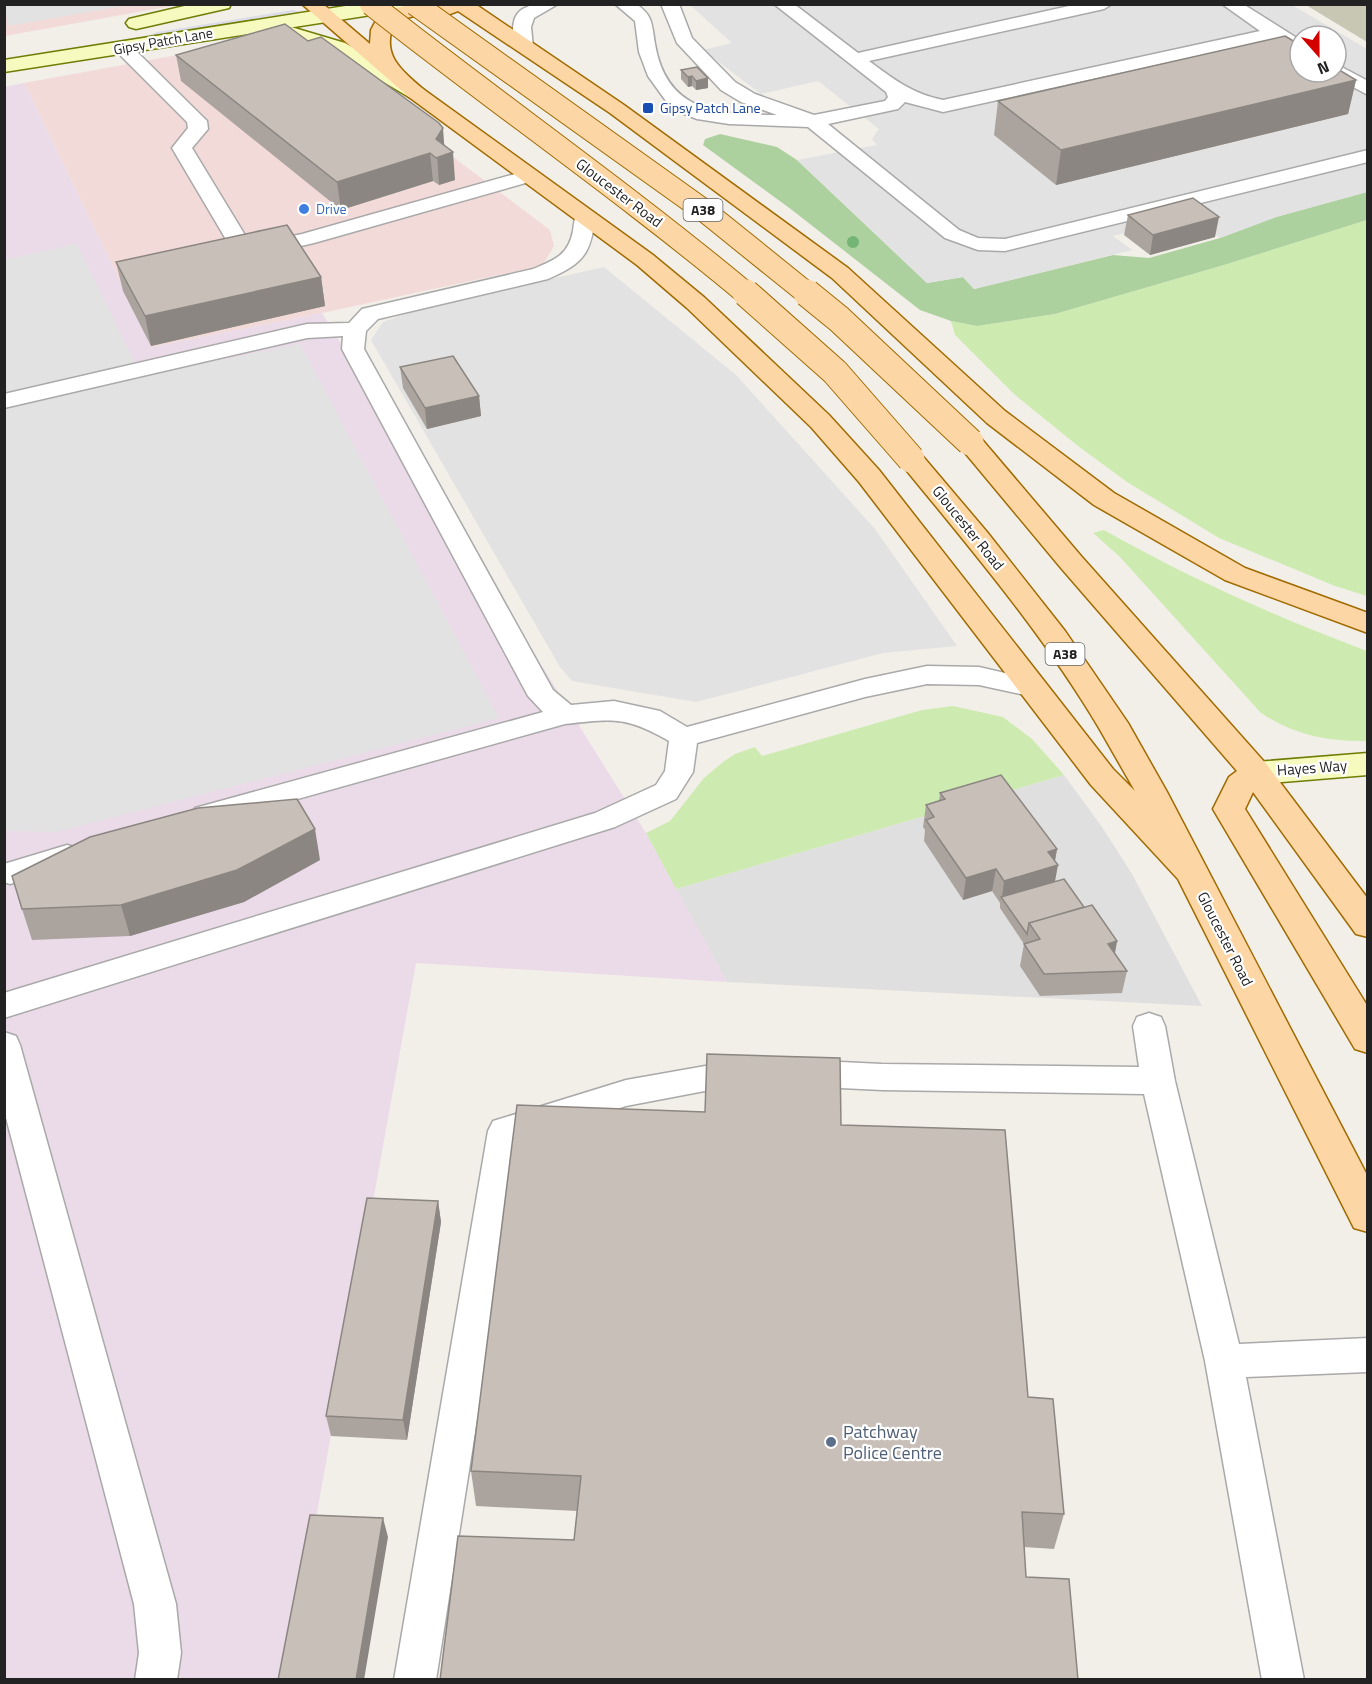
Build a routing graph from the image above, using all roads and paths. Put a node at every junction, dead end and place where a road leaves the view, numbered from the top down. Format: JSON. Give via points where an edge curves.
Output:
{"nodes":[{"id":1,"x":222,"y":4,"type":"edge"},
{"id":2,"x":403,"y":4,"type":"edge"},
{"id":3,"x":415,"y":4,"type":"edge"},
{"id":4,"x":550,"y":4,"type":"edge"},
{"id":5,"x":623,"y":4,"type":"edge"},
{"id":6,"x":670,"y":4,"type":"edge"},
{"id":7,"x":782,"y":4,"type":"edge"},
{"id":8,"x":1104,"y":4,"type":"edge"},
{"id":9,"x":1230,"y":4,"type":"edge"},
{"id":10,"x":373,"y":6,"type":"edge"},
{"id":11,"x":313,"y":8,"type":"edge"},
{"id":12,"x":468,"y":9,"type":"edge"},
{"id":13,"x":638,"y":10,"type":"edge"},
{"id":14,"x":113,"y":28,"type":"dead end"},
{"id":15,"x":235,"y":29,"type":"junction"},
{"id":16,"x":1276,"y":33,"type":"junction"},
{"id":17,"x":68,"y":36,"type":"dead end"},
{"id":18,"x":1288,"y":40,"type":"edge"},
{"id":19,"x":379,"y":47,"type":"junction"},
{"id":20,"x":4,"y":48,"type":"edge"},
{"id":21,"x":123,"y":48,"type":"junction"},
{"id":22,"x":524,"y":48,"type":"junction"},
{"id":23,"x":4,"y":55,"type":"edge"},
{"id":24,"x":854,"y":59,"type":"junction"},
{"id":25,"x":4,"y":66,"type":"edge"},
{"id":26,"x":387,"y":67,"type":"junction"},
{"id":27,"x":1348,"y":77,"type":"edge"},
{"id":28,"x":1368,"y":89,"type":"edge"},
{"id":29,"x":894,"y":90,"type":"junction"},
{"id":30,"x":416,"y":93,"type":"junction"},
{"id":31,"x":813,"y":121,"type":"junction"},
{"id":32,"x":1368,"y":156,"type":"edge"},
{"id":33,"x":530,"y":176,"type":"junction"},
{"id":34,"x":585,"y":216,"type":"junction"},
{"id":35,"x":356,"y":329,"type":"junction"},
{"id":36,"x":4,"y":401,"type":"edge"},
{"id":37,"x":1368,"y":624,"type":"edge"},
{"id":38,"x":1034,"y":688,"type":"junction"},
{"id":39,"x":565,"y":715,"type":"junction"},
{"id":40,"x":684,"y":737,"type":"junction"},
{"id":41,"x":1368,"y":764,"type":"edge"},
{"id":42,"x":1256,"y":773,"type":"junction"},
{"id":43,"x":176,"y":824,"type":"edge"},
{"id":44,"x":98,"y":847,"type":"edge"},
{"id":45,"x":1190,"y":870,"type":"junction"},
{"id":46,"x":10,"y":873,"type":"dead end"},
{"id":47,"x":1368,"y":925,"type":"edge"},
{"id":48,"x":4,"y":1006,"type":"edge"},
{"id":49,"x":1149,"y":1026,"type":"dead end"},
{"id":50,"x":1368,"y":1039,"type":"edge"},
{"id":51,"x":4,"y":1045,"type":"edge"},
{"id":52,"x":1158,"y":1081,"type":"junction"},
{"id":53,"x":1368,"y":1216,"type":"edge"},
{"id":54,"x":1368,"y":1354,"type":"edge"},
{"id":55,"x":1224,"y":1361,"type":"junction"},
{"id":56,"x":156,"y":1680,"type":"edge"},
{"id":57,"x":415,"y":1680,"type":"edge"},
{"id":58,"x":1283,"y":1680,"type":"edge"}],
"edges":[{"from":1,"to":14,"type":"main road"},
{"from":2,"to":10,"type":"main road"},
{"from":3,"to":42,"type":"main road","number":"A38","bridge":true,"via":[[706,212],[839,319],[970,442]]},
{"from":4,"to":22,"type":"lane","via":[[526,15],[522,27]]},
{"from":5,"to":13,"type":"lane"},
{"from":6,"to":31,"type":"lane","via":[[683,39],[728,86],[748,98]]},
{"from":7,"to":24,"type":"lane"},
{"from":8,"to":24,"type":"lane"},
{"from":9,"to":16,"type":"lane"},
{"from":10,"to":11,"type":"main road"},
{"from":10,"to":19,"type":"main road","via":[[369,31]]},
{"from":10,"to":45,"type":"main road","name":"Gloucester Road","number":"A38","bridge":true,"via":[[663,225],[835,372],[1023,595],[1086,684],[1151,792]]},
{"from":11,"to":15,"type":"main road","name":"Gipsy Patch Lane"},
{"from":11,"to":23,"type":"main road","name":"Gipsy Patch Lane","via":[[269,8]]},
{"from":11,"to":26,"type":"main road"},
{"from":12,"to":19,"type":"main road","via":[[436,7],[387,17],[379,33]]},
{"from":12,"to":22,"type":"main road"},
{"from":13,"to":31,"type":"lane","via":[[646,24],[645,42],[658,80],[686,108],[731,118]]},
{"from":15,"to":21,"type":"main road","name":"Gipsy Patch Lane"},
{"from":15,"to":30,"type":"main road","via":[[296,34],[338,47]]},
{"from":16,"to":18,"type":"lane"},
{"from":16,"to":29,"type":"lane","via":[[944,106]]},
{"from":17,"to":20,"type":"main road"},
{"from":19,"to":26,"type":"main road"},
{"from":21,"to":25,"type":"main road","name":"Gipsy Patch Lane"},
{"from":21,"to":33,"type":"lane","via":[[197,121],[198,129],[182,148],[245,253]]},
{"from":22,"to":37,"type":"main road","via":[[617,110],[840,273],[996,417],[1104,499],[1235,574]]},
{"from":24,"to":29,"type":"lane"},
{"from":26,"to":30,"type":"main road"},
{"from":27,"to":28,"type":"lane"},
{"from":29,"to":31,"type":"lane","via":[[898,98],[891,105]]},
{"from":30,"to":33,"type":"main road"},
{"from":31,"to":32,"type":"lane","via":[[952,234],[965,242],[986,246],[1005,245]]},
{"from":33,"to":34,"type":"main road"},
{"from":34,"to":35,"type":"lane","via":[[582,245],[565,263],[540,274],[370,314]]},
{"from":34,"to":38,"type":"main road","via":[[696,303],[820,421],[869,476]]},
{"from":35,"to":36,"type":"lane","via":[[307,331]]},
{"from":35,"to":39,"type":"lane","via":[[352,349],[542,696]]},
{"from":38,"to":40,"type":"lane","via":[[979,676],[927,675]]},
{"from":38,"to":45,"type":"main road","via":[[1102,777]]},
{"from":39,"to":40,"type":"lane","via":[[614,710],[650,718]]},
{"from":39,"to":43,"type":"lane"},
{"from":40,"to":48,"type":"lane","via":[[679,772],[666,792],[605,820]]},
{"from":41,"to":42,"type":"main road","name":"Hayes Way"},
{"from":42,"to":47,"type":"main road","number":"A38"},
{"from":42,"to":50,"type":"main road","via":[[1240,785],[1229,809]]},
{"from":44,"to":46,"type":"lane"},
{"from":45,"to":53,"type":"main road","name":"Gloucester Road","number":"A38"},
{"from":49,"to":52,"type":"lane"},
{"from":51,"to":56,"type":"lane","via":[[155,1605],[160,1653]]},
{"from":52,"to":55,"type":"lane"},
{"from":52,"to":57,"type":"lane","via":[[882,1077],[754,1070],[626,1093],[505,1131]]},
{"from":54,"to":55,"type":"lane"},
{"from":55,"to":58,"type":"lane"}]}
